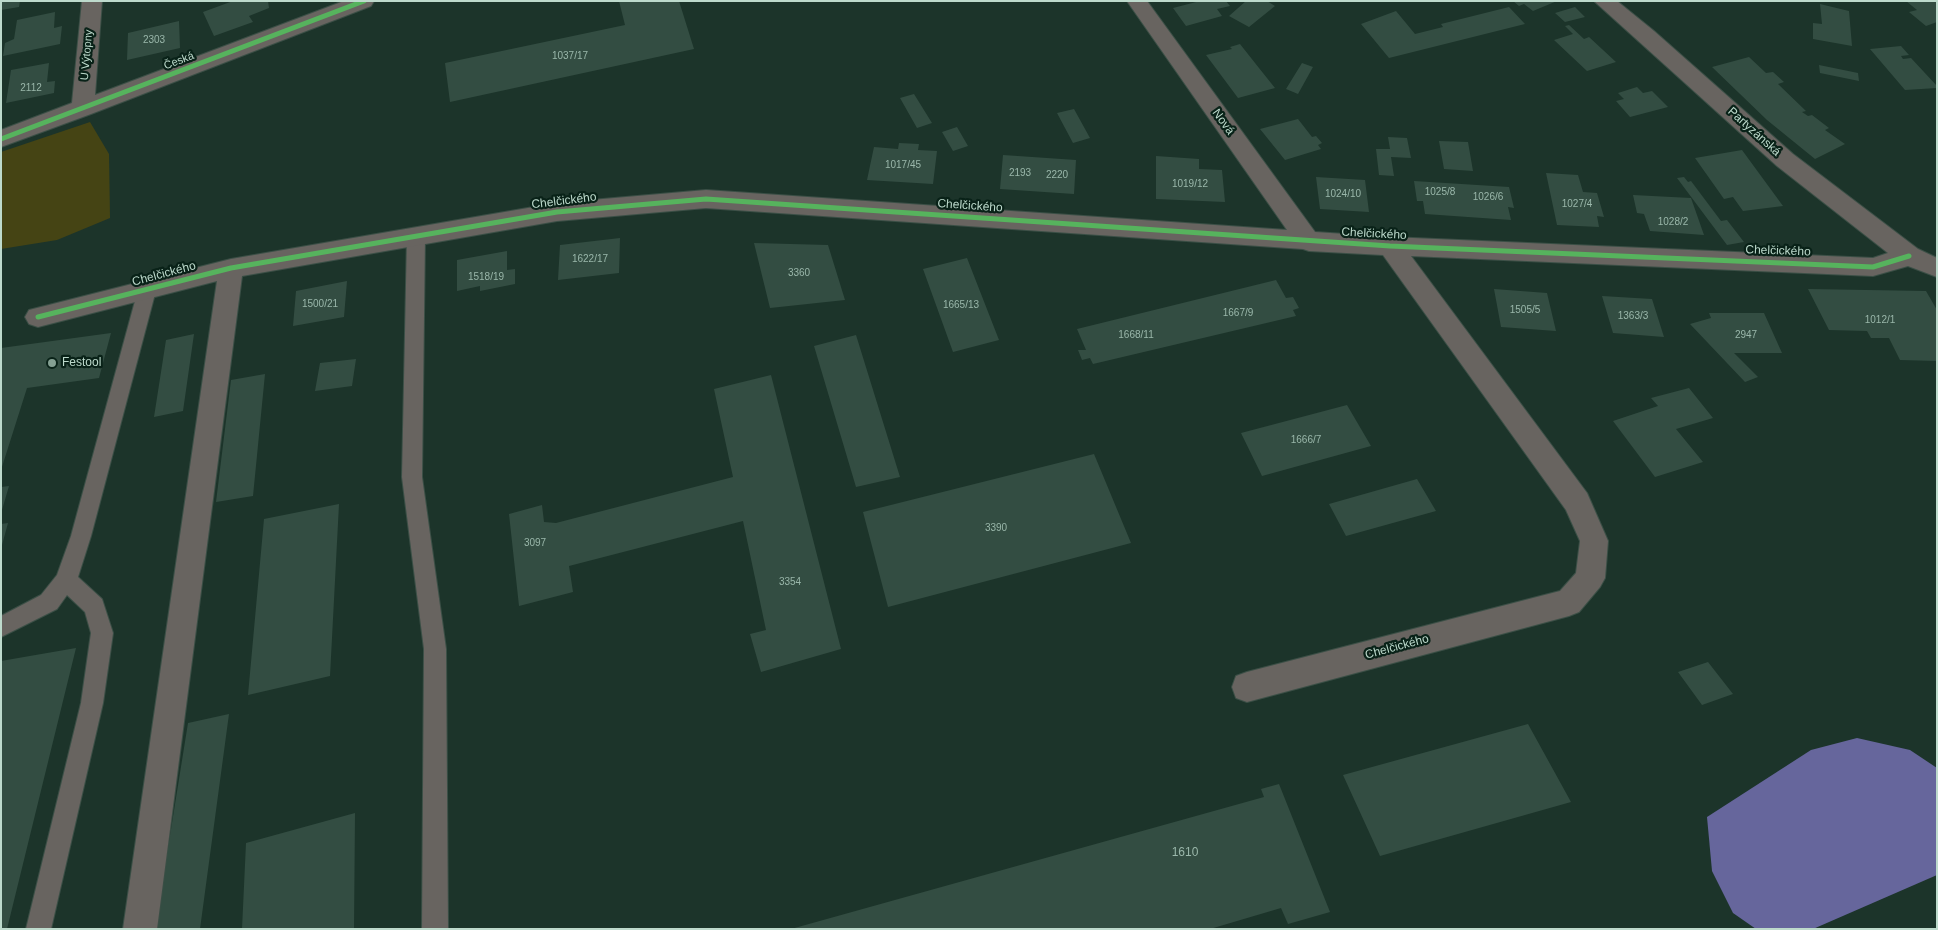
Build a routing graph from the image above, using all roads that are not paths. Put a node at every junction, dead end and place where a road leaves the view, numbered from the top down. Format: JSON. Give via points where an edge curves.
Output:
{"nodes":[{"id":1,"x":92,"y":1,"type":"edge"},
{"id":2,"x":364,"y":1,"type":"edge"},
{"id":3,"x":1604,"y":1,"type":"edge"},
{"id":4,"x":1137,"y":2,"type":"edge"},
{"id":5,"x":83,"y":108,"type":"junction"},
{"id":6,"x":1,"y":139,"type":"edge"},
{"id":7,"x":416,"y":236,"type":"junction"},
{"id":8,"x":1309,"y":242,"type":"junction"},
{"id":9,"x":1390,"y":246,"type":"junction"},
{"id":10,"x":1909,"y":256,"type":"junction"},
{"id":11,"x":231,"y":268,"type":"junction"},
{"id":12,"x":1937,"y":268,"type":"edge"},
{"id":13,"x":147,"y":290,"type":"junction"},
{"id":14,"x":38,"y":317,"type":"dead end"},
{"id":15,"x":66,"y":580,"type":"junction"},
{"id":16,"x":1,"y":627,"type":"edge"},
{"id":17,"x":1247,"y":687,"type":"dead end"},
{"id":18,"x":38,"y":929,"type":"edge"},
{"id":19,"x":140,"y":929,"type":"edge"},
{"id":20,"x":434,"y":929,"type":"edge"}],
"edges":[{"from":1,"to":5,"type":"street","name":"U Výtopny"},
{"from":2,"to":5,"type":"street","name":"Česká"},
{"from":3,"to":10,"type":"street","name":"Partyzánská","via":[[1785,160]]},
{"from":4,"to":8,"type":"street","name":"Nová"},
{"from":5,"to":6,"type":"street","name":"Česká"},
{"from":7,"to":8,"type":"street","name":"Chelčického","via":[[557,212],[706,198]]},
{"from":7,"to":11,"type":"street","name":"Chelčického"},
{"from":7,"to":20,"type":"lane","via":[[412,477],[435,650]]},
{"from":8,"to":9,"type":"street","name":"Chelčického"},
{"from":9,"to":10,"type":"street","name":"Chelčického","via":[[1873,267]]},
{"from":9,"to":17,"type":"street","name":"Chelčického","via":[[1577,502],[1594,541],[1590,578],[1569,602]]},
{"from":10,"to":12,"type":"street","name":"Partyzánská"},
{"from":11,"to":13,"type":"street","name":"Chelčického"},
{"from":11,"to":19,"type":"street"},
{"from":13,"to":14,"type":"street","name":"Chelčického"},
{"from":13,"to":15,"type":"lane","via":[[81,536]]},
{"from":15,"to":16,"type":"lane","via":[[49,602]]},
{"from":15,"to":18,"type":"lane","via":[[94,606],[102,634],[92,703]]}]}
